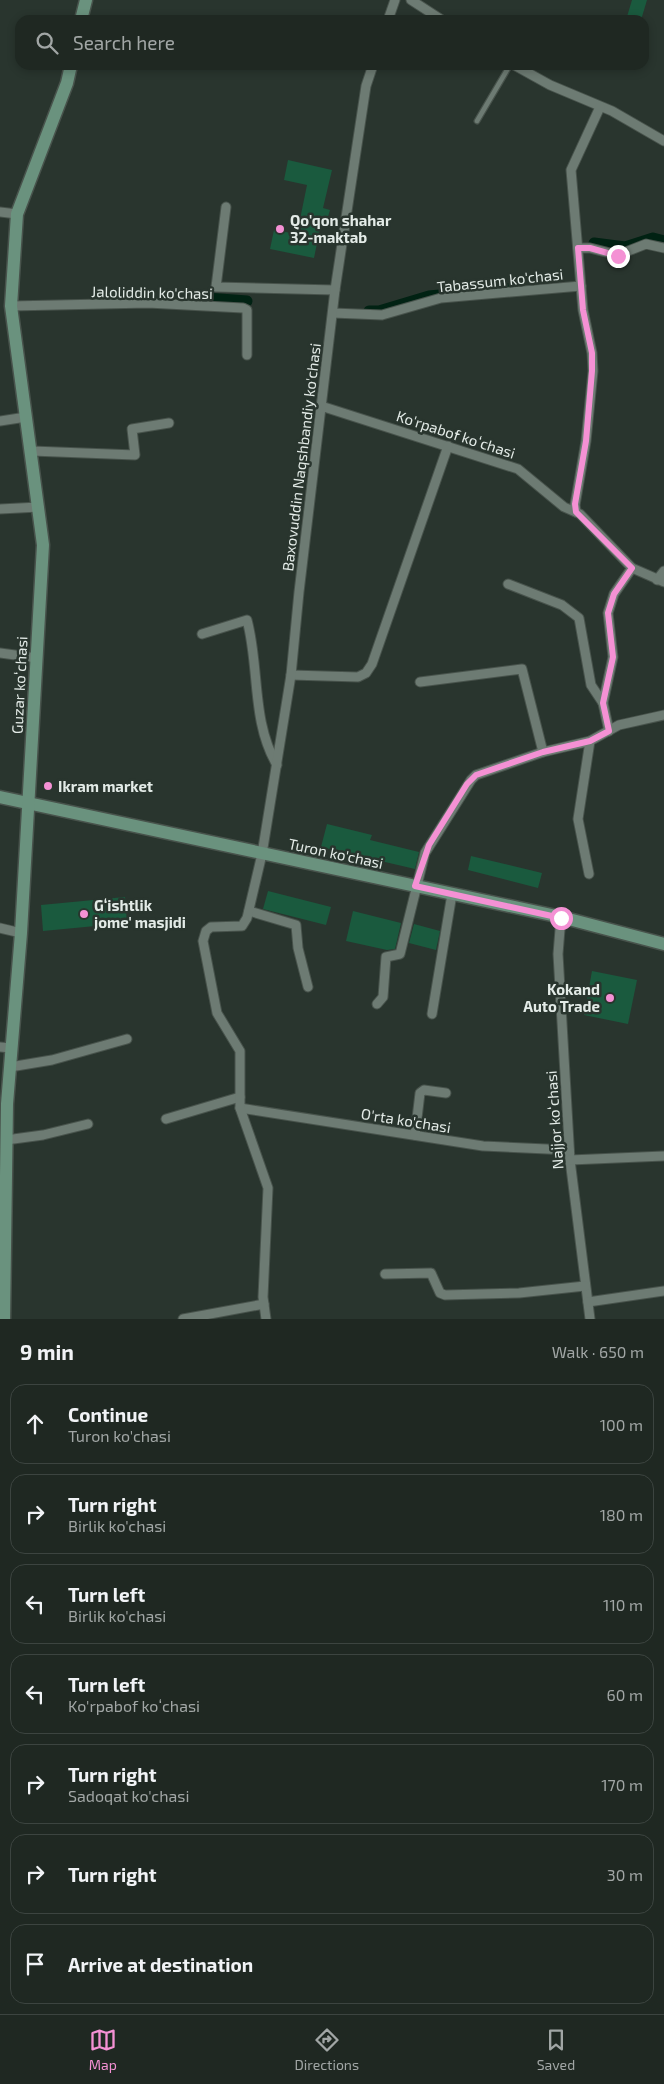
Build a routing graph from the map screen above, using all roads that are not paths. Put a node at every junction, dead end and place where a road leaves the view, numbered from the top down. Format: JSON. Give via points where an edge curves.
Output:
{"nodes":[{"id":1,"x":86,"y":0,"type":"edge"},
{"id":2,"x":395,"y":0,"type":"edge"},
{"id":3,"x":410,"y":0,"type":"edge"},
{"id":4,"x":82,"y":15,"type":"edge"},
{"id":5,"x":390,"y":15,"type":"edge"},
{"id":6,"x":434,"y":15,"type":"edge"},
{"id":7,"x":71,"y":70,"type":"edge"},
{"id":8,"x":371,"y":70,"type":"edge"},
{"id":9,"x":507,"y":70,"type":"edge"},
{"id":10,"x":523,"y":70,"type":"edge"},
{"id":11,"x":600,"y":107,"type":"junction"},
{"id":12,"x":477,"y":121,"type":"dead end"},
{"id":13,"x":664,"y":141,"type":"edge"},
{"id":14,"x":226,"y":207,"type":"dead end"},
{"id":15,"x":0,"y":212,"type":"edge"},
{"id":16,"x":18,"y":214,"type":"junction"},
{"id":17,"x":578,"y":248,"type":"junction"},
{"id":18,"x":664,"y":248,"type":"edge"},
{"id":19,"x":581,"y":286,"type":"junction"},
{"id":20,"x":335,"y":290,"type":"junction"},
{"id":21,"x":11,"y":306,"type":"junction"},
{"id":22,"x":332,"y":313,"type":"junction"},
{"id":23,"x":246,"y":355,"type":"dead end"},
{"id":24,"x":321,"y":406,"type":"junction"},
{"id":25,"x":26,"y":416,"type":"junction"},
{"id":26,"x":0,"y":421,"type":"edge"},
{"id":27,"x":169,"y":424,"type":"dead end"},
{"id":28,"x":448,"y":446,"type":"junction"},
{"id":29,"x":32,"y":451,"type":"junction"},
{"id":30,"x":39,"y":508,"type":"junction"},
{"id":31,"x":0,"y":509,"type":"edge"},
{"id":32,"x":576,"y":512,"type":"junction"},
{"id":33,"x":632,"y":568,"type":"junction"},
{"id":34,"x":664,"y":571,"type":"edge"},
{"id":35,"x":661,"y":581,"type":"edge"},
{"id":36,"x":508,"y":584,"type":"dead end"},
{"id":37,"x":202,"y":634,"type":"dead end"},
{"id":38,"x":0,"y":653,"type":"edge"},
{"id":39,"x":37,"y":658,"type":"junction"},
{"id":40,"x":292,"y":675,"type":"junction"},
{"id":41,"x":420,"y":682,"type":"dead end"},
{"id":42,"x":603,"y":703,"type":"junction"},
{"id":43,"x":664,"y":715,"type":"edge"},
{"id":44,"x":609,"y":731,"type":"junction"},
{"id":45,"x":590,"y":741,"type":"junction"},
{"id":46,"x":543,"y":752,"type":"junction"},
{"id":47,"x":277,"y":765,"type":"junction"},
{"id":48,"x":0,"y":797,"type":"edge"},
{"id":49,"x":28,"y":803,"type":"junction"},
{"id":50,"x":262,"y":854,"type":"junction"},
{"id":51,"x":589,"y":874,"type":"dead end"},
{"id":52,"x":415,"y":886,"type":"junction"},
{"id":53,"x":452,"y":894,"type":"junction"},
{"id":54,"x":248,"y":911,"type":"junction"},
{"id":55,"x":561,"y":918,"type":"junction"},
{"id":56,"x":0,"y":928,"type":"edge"},
{"id":57,"x":21,"y":933,"type":"junction"},
{"id":58,"x":664,"y":944,"type":"edge"},
{"id":59,"x":308,"y":987,"type":"dead end"},
{"id":60,"x":378,"y":1004,"type":"dead end"},
{"id":61,"x":432,"y":1014,"type":"dead end"},
{"id":62,"x":127,"y":1039,"type":"dead end"},
{"id":63,"x":6,"y":1048,"type":"edge"},
{"id":64,"x":10,"y":1067,"type":"junction"},
{"id":65,"x":446,"y":1093,"type":"dead end"},
{"id":66,"x":240,"y":1097,"type":"junction"},
{"id":67,"x":3,"y":1105,"type":"edge"},
{"id":68,"x":240,"y":1108,"type":"junction"},
{"id":69,"x":166,"y":1119,"type":"dead end"},
{"id":70,"x":88,"y":1124,"type":"dead end"},
{"id":71,"x":415,"y":1135,"type":"junction"},
{"id":72,"x":6,"y":1140,"type":"junction"},
{"id":73,"x":569,"y":1150,"type":"junction"},
{"id":74,"x":664,"y":1156,"type":"edge"},
{"id":75,"x":570,"y":1160,"type":"junction"},
{"id":76,"x":385,"y":1274,"type":"dead end"},
{"id":77,"x":585,"y":1286,"type":"junction"},
{"id":78,"x":664,"y":1291,"type":"edge"},
{"id":79,"x":588,"y":1302,"type":"junction"},
{"id":80,"x":264,"y":1304,"type":"junction"},
{"id":81,"x":4,"y":1319,"type":"edge"},
{"id":82,"x":183,"y":1319,"type":"edge"},
{"id":83,"x":266,"y":1319,"type":"edge"},
{"id":84,"x":590,"y":1319,"type":"edge"}],
"edges":[{"from":1,"to":4,"type":"main road"},
{"from":2,"to":5,"type":"street"},
{"from":3,"to":6,"type":"street"},
{"from":7,"to":16,"type":"main road","name":"Guzar koʻchasi"},
{"from":8,"to":20,"type":"street","name":"Baxovuddin Naqshbandiy ko'chasi","via":[[366,86]]},
{"from":9,"to":12,"type":"lane"},
{"from":10,"to":11,"type":"street"},
{"from":11,"to":13,"type":"street"},
{"from":11,"to":17,"type":"street","via":[[571,170]]},
{"from":14,"to":20,"type":"street","name":"Jaloliddin ko'chasi","via":[[216,287]]},
{"from":15,"to":16,"type":"street"},
{"from":16,"to":21,"type":"main road","name":"Guzar koʻchasi"},
{"from":17,"to":18,"type":"street","via":[[618,256],[646,244]]},
{"from":17,"to":19,"type":"street"},
{"from":19,"to":22,"type":"street","name":"Tabassum ko'chasi","via":[[441,298],[382,315]]},
{"from":19,"to":32,"type":"street","via":[[592,371]]},
{"from":20,"to":22,"type":"street","name":"Baxovuddin Naqshbandiy ko'chasi"},
{"from":21,"to":23,"type":"street","name":"Jaloliddin ko'chasi","via":[[148,303],[243,308],[246,310]]},
{"from":21,"to":25,"type":"main road","name":"Guzar koʻchasi"},
{"from":22,"to":24,"type":"street","name":"Baxovuddin Naqshbandiy ko'chasi"},
{"from":24,"to":28,"type":"street","name":"Ko'rpabof koʻchasi"},
{"from":24,"to":40,"type":"street","name":"Baxovuddin Naqshbandiy ko'chasi"},
{"from":25,"to":26,"type":"street"},
{"from":25,"to":29,"type":"main road","name":"Guzar koʻchasi"},
{"from":27,"to":29,"type":"street","via":[[132,429],[135,455]]},
{"from":28,"to":32,"type":"street","name":"Ko'rpabof koʻchasi","via":[[518,469],[564,507]]},
{"from":28,"to":40,"type":"street","via":[[372,664],[366,673],[358,677]]},
{"from":29,"to":30,"type":"main road","name":"Guzar koʻchasi"},
{"from":30,"to":31,"type":"street"},
{"from":30,"to":39,"type":"main road","name":"Guzar koʻchasi","via":[[43,545]]},
{"from":32,"to":33,"type":"street","name":"Ko'rpabof koʻchasi"},
{"from":33,"to":35,"type":"street","name":"Ko'rpabof koʻchasi"},
{"from":33,"to":42,"type":"street","via":[[614,594],[608,613],[613,657]]},
{"from":34,"to":35,"type":"street"},
{"from":36,"to":42,"type":"street","via":[[562,605],[579,618],[591,685]]},
{"from":37,"to":47,"type":"street","via":[[247,620],[261,724],[266,746]]},
{"from":38,"to":39,"type":"street"},
{"from":39,"to":49,"type":"main road","name":"Guzar koʻchasi"},
{"from":40,"to":47,"type":"street","name":"Baxovuddin Naqshbandiy ko'chasi"},
{"from":41,"to":46,"type":"street","via":[[522,669]]},
{"from":42,"to":44,"type":"street"},
{"from":43,"to":44,"type":"street","via":[[619,725]]},
{"from":44,"to":45,"type":"street"},
{"from":45,"to":46,"type":"street"},
{"from":45,"to":51,"type":"street","via":[[578,819]]},
{"from":46,"to":52,"type":"street","via":[[476,775],[471,780],[429,845]]},
{"from":47,"to":50,"type":"street","name":"Baxovuddin Naqshbandiy ko'chasi"},
{"from":48,"to":49,"type":"main road","name":"Turon ko'chasi"},
{"from":49,"to":50,"type":"main road","name":"Turon ko'chasi"},
{"from":49,"to":57,"type":"main road","name":"Guzar koʻchasi"},
{"from":50,"to":52,"type":"main road","name":"Turon ko'chasi"},
{"from":50,"to":54,"type":"street","name":"Baxovuddin Naqshbandiy ko'chasi"},
{"from":52,"to":53,"type":"main road","name":"Turon ko'chasi"},
{"from":52,"to":60,"type":"street","via":[[400,954],[386,957],[383,998]]},
{"from":53,"to":55,"type":"main road","name":"Turon ko'chasi"},
{"from":53,"to":61,"type":"street"},
{"from":54,"to":59,"type":"street","via":[[296,925]]},
{"from":54,"to":66,"type":"street","via":[[242,926],[211,927],[203,941],[217,1013],[240,1051]]},
{"from":55,"to":58,"type":"main road","name":"Turon ko'chasi"},
{"from":55,"to":73,"type":"street","name":"Najjor koʻchasi","via":[[558,954]]},
{"from":56,"to":57,"type":"street"},
{"from":57,"to":63,"type":"main road","name":"Guzar koʻchasi"},
{"from":62,"to":64,"type":"street","via":[[52,1060]]},
{"from":63,"to":64,"type":"main road","name":"Guzar koʻchasi"},
{"from":64,"to":67,"type":"main road","name":"Guzar koʻchasi"},
{"from":65,"to":71,"type":"street","via":[[424,1090],[420,1093]]},
{"from":66,"to":68,"type":"street"},
{"from":66,"to":69,"type":"street"},
{"from":67,"to":72,"type":"main road","name":"Guzar koʻchasi"},
{"from":68,"to":71,"type":"street","name":"O'rta ko'chasi"},
{"from":68,"to":80,"type":"street","via":[[268,1188]]},
{"from":70,"to":72,"type":"street","via":[[43,1136]]},
{"from":71,"to":73,"type":"street","name":"O'rta ko'chasi","via":[[483,1146]]},
{"from":72,"to":81,"type":"main road","name":"Guzar koʻchasi"},
{"from":73,"to":75,"type":"street","name":"Najjor koʻchasi"},
{"from":74,"to":75,"type":"street"},
{"from":75,"to":77,"type":"street","name":"Najjor koʻchasi"},
{"from":76,"to":77,"type":"street","via":[[431,1272],[440,1293],[445,1295],[519,1293]]},
{"from":77,"to":79,"type":"street","name":"Najjor koʻchasi"},
{"from":78,"to":79,"type":"street"},
{"from":79,"to":84,"type":"street","name":"Najjor koʻchasi"},
{"from":80,"to":82,"type":"street"},
{"from":80,"to":83,"type":"street"}]}
